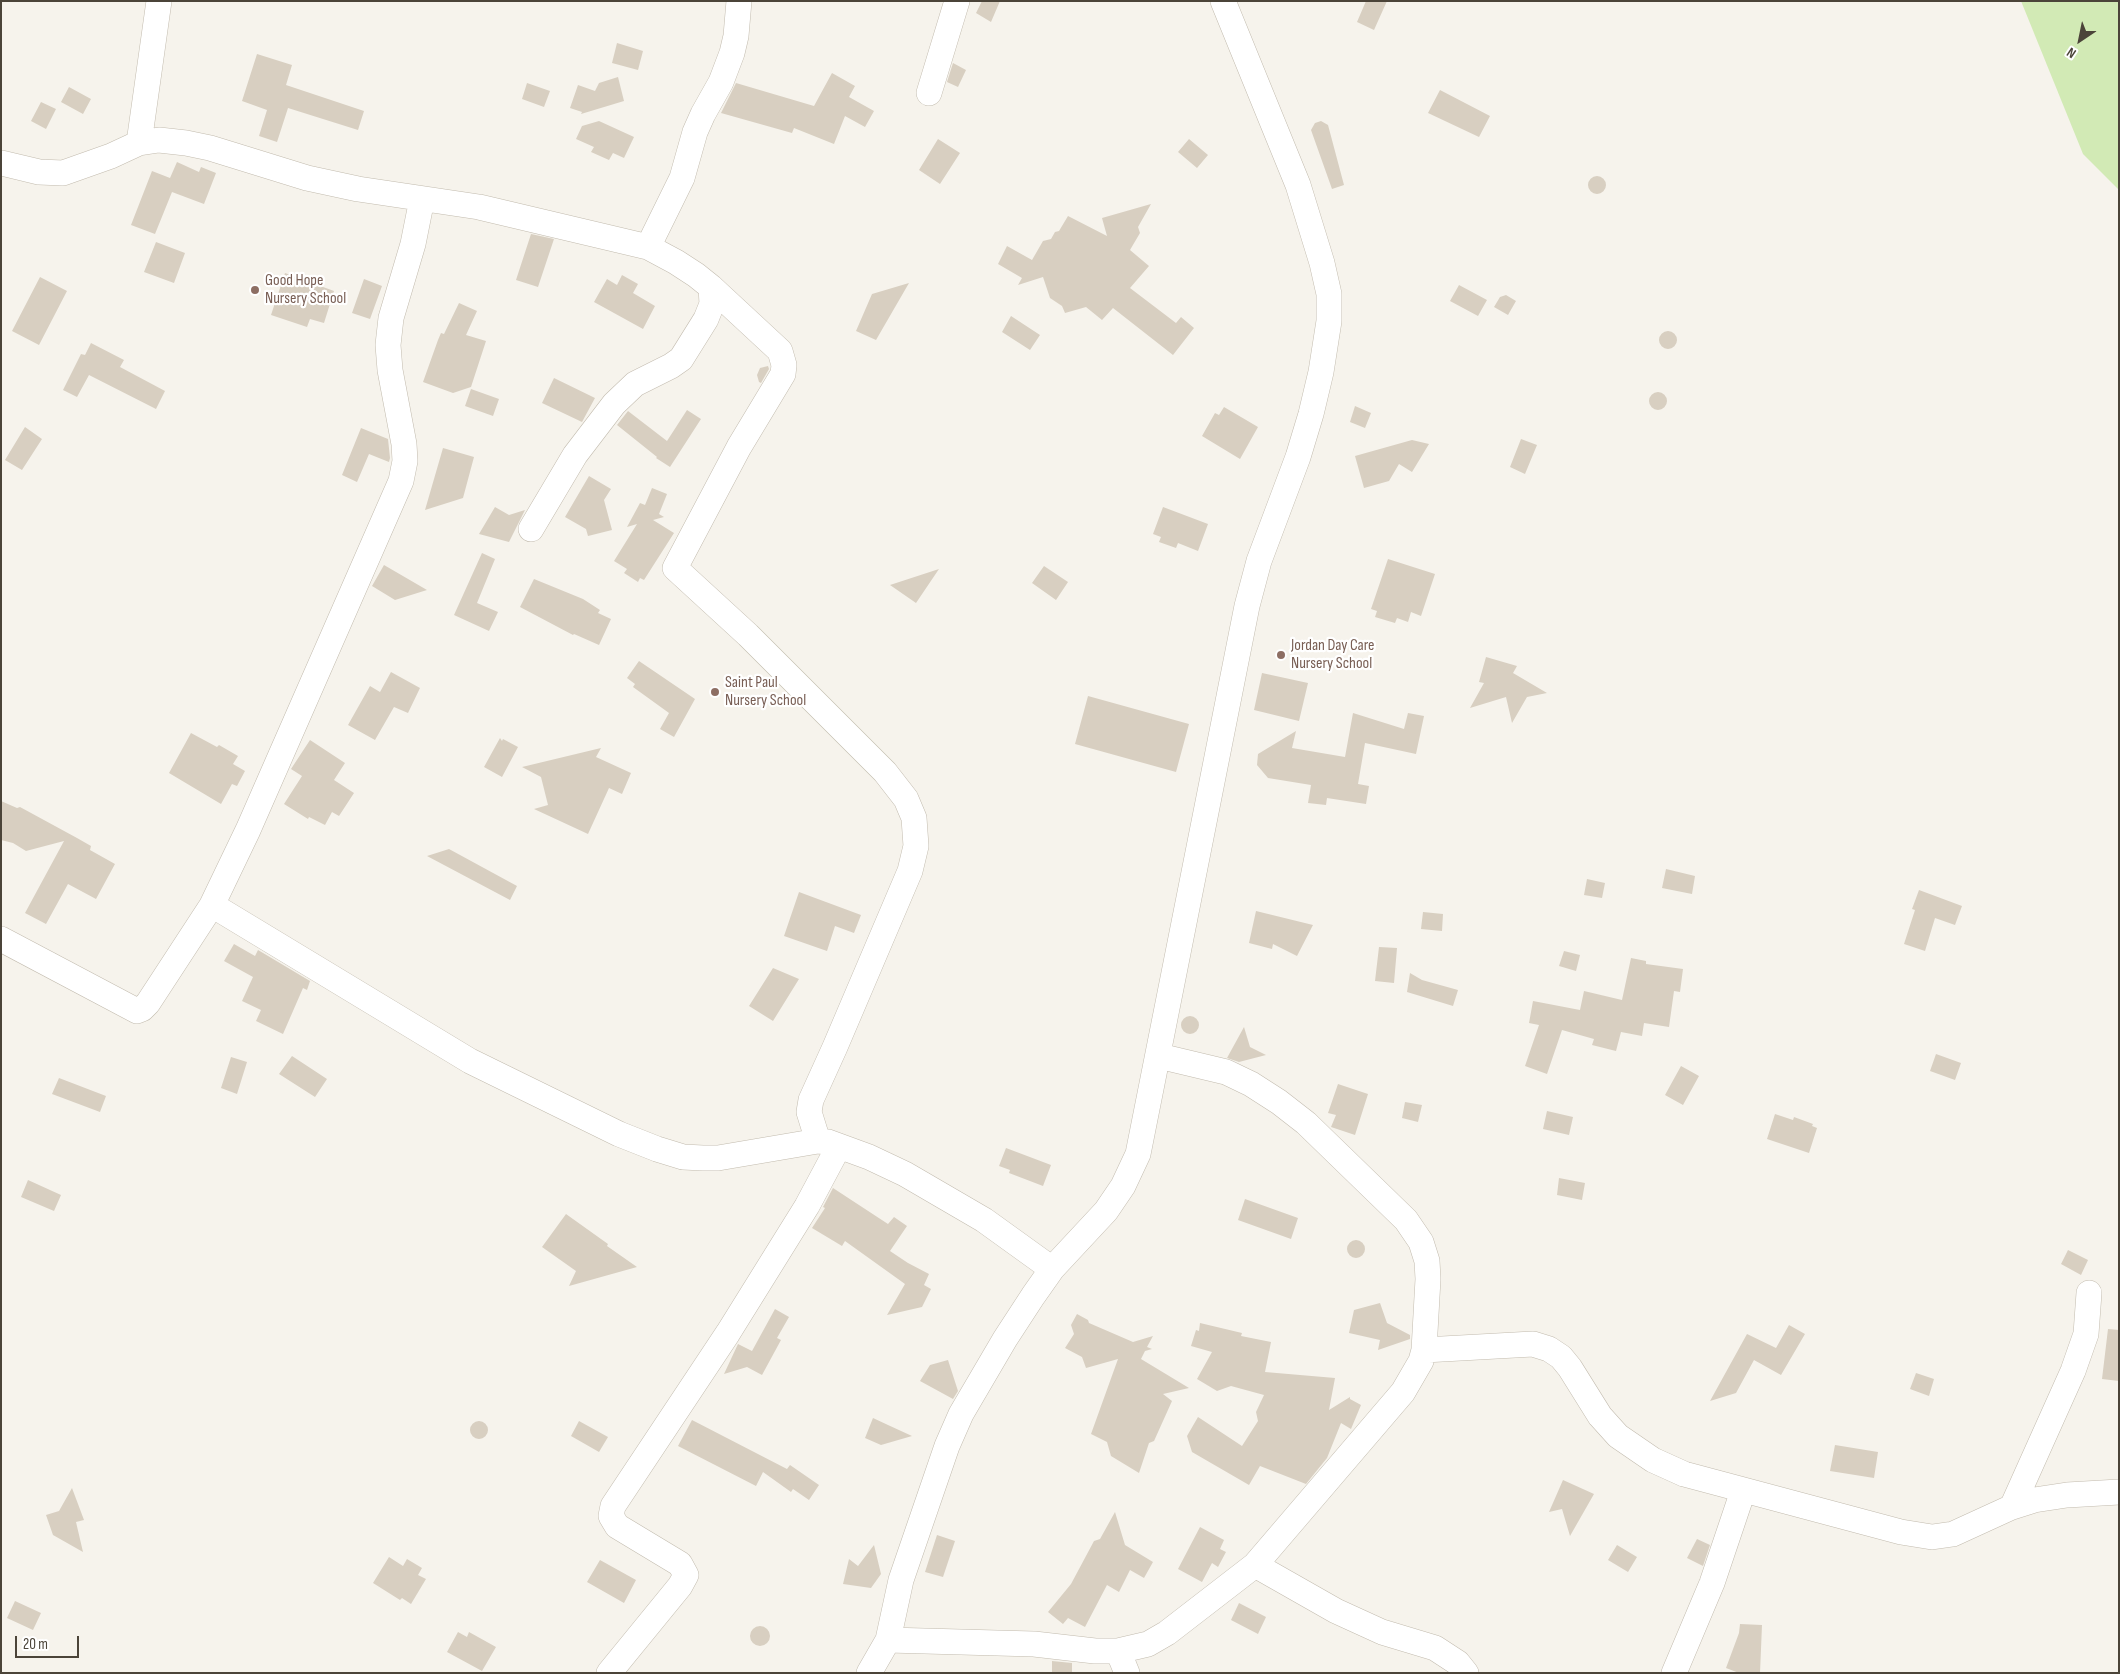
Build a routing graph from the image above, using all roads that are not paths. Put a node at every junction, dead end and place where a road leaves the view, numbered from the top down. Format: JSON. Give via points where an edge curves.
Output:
{"nodes":[{"id":1,"x":159,"y":1,"type":"edge"},
{"id":2,"x":739,"y":1,"type":"edge"},
{"id":3,"x":957,"y":1,"type":"edge"},
{"id":4,"x":1223,"y":1,"type":"edge"},
{"id":5,"x":929,"y":93,"type":"dead end"},
{"id":6,"x":139,"y":143,"type":"junction"},
{"id":7,"x":1,"y":163,"type":"edge"},
{"id":8,"x":422,"y":199,"type":"junction"},
{"id":9,"x":648,"y":247,"type":"junction"},
{"id":10,"x":711,"y":287,"type":"junction"},
{"id":11,"x":531,"y":528,"type":"dead end"},
{"id":12,"x":212,"y":906,"type":"junction"},
{"id":13,"x":1,"y":939,"type":"edge"},
{"id":14,"x":1159,"y":1056,"type":"junction"},
{"id":15,"x":828,"y":1143,"type":"junction"},
{"id":16,"x":1052,"y":1269,"type":"junction"},
{"id":17,"x":2088,"y":1293,"type":"dead end"},
{"id":18,"x":1424,"y":1350,"type":"junction"},
{"id":19,"x":1743,"y":1491,"type":"junction"},
{"id":20,"x":2119,"y":1492,"type":"edge"},
{"id":21,"x":2012,"y":1507,"type":"junction"},
{"id":22,"x":1255,"y":1565,"type":"junction"},
{"id":23,"x":888,"y":1640,"type":"junction"},
{"id":24,"x":1122,"y":1662,"type":"edge"},
{"id":25,"x":609,"y":1673,"type":"edge"},
{"id":26,"x":869,"y":1673,"type":"edge"},
{"id":27,"x":1466,"y":1673,"type":"edge"},
{"id":28,"x":1674,"y":1673,"type":"edge"}],
"edges":[{"from":1,"to":6,"type":"street"},
{"from":2,"to":9,"type":"street","via":[[736,36],[721,82],[695,132],[682,178]]},
{"from":3,"to":5,"type":"street"},
{"from":4,"to":14,"type":"street","via":[[1312,227],[1329,294],[1329,321],[1311,414],[1259,561],[1247,606]]},
{"from":6,"to":7,"type":"street","via":[[63,173],[38,172]]},
{"from":6,"to":8,"type":"street","via":[[159,140],[210,148],[307,178]]},
{"from":8,"to":9,"type":"street","via":[[479,206]]},
{"from":8,"to":12,"type":"street","via":[[413,244],[391,318],[388,345],[404,444],[401,481]]},
{"from":9,"to":10,"type":"street"},
{"from":10,"to":11,"type":"street","via":[[709,312],[681,358],[635,384],[614,404],[575,455]]},
{"from":10,"to":15,"type":"street","via":[[780,351],[783,374],[739,447],[675,568],[748,634],[885,772],[906,799],[914,818],[916,846],[910,871],[811,1100],[810,1112]]},
{"from":12,"to":13,"type":"street","via":[[148,1003],[137,1011]]},
{"from":12,"to":15,"type":"street","via":[[470,1061],[657,1149],[683,1157],[718,1158]]},
{"from":14,"to":16,"type":"street","via":[[1138,1154],[1123,1186],[1090,1231]]},
{"from":14,"to":18,"type":"street","via":[[1226,1072],[1279,1102],[1306,1123],[1406,1220],[1421,1242],[1427,1262]]},
{"from":15,"to":16,"type":"street","via":[[905,1174],[976,1215]]},
{"from":15,"to":25,"type":"street","via":[[807,1206],[728,1333],[613,1506],[611,1516],[614,1523],[680,1564],[686,1575]]},
{"from":16,"to":23,"type":"street","via":[[1005,1339],[947,1446],[901,1580]]},
{"from":17,"to":21,"type":"street","via":[[2086,1334],[2073,1371]]},
{"from":18,"to":19,"type":"street","via":[[1533,1344],[1548,1349],[1570,1368],[1600,1416],[1618,1436],[1684,1474]]},
{"from":18,"to":22,"type":"street","via":[[1402,1392]]},
{"from":19,"to":21,"type":"street","via":[[1901,1532],[1932,1536],[1953,1534]]},
{"from":19,"to":28,"type":"street","via":[[1712,1583]]},
{"from":20,"to":21,"type":"street","via":[[2067,1495]]},
{"from":22,"to":24,"type":"street"},
{"from":22,"to":27,"type":"street","via":[[1336,1611],[1382,1632],[1435,1648],[1458,1663]]},
{"from":23,"to":24,"type":"street","via":[[1034,1644],[1095,1651]]},
{"from":23,"to":26,"type":"street"}]}
